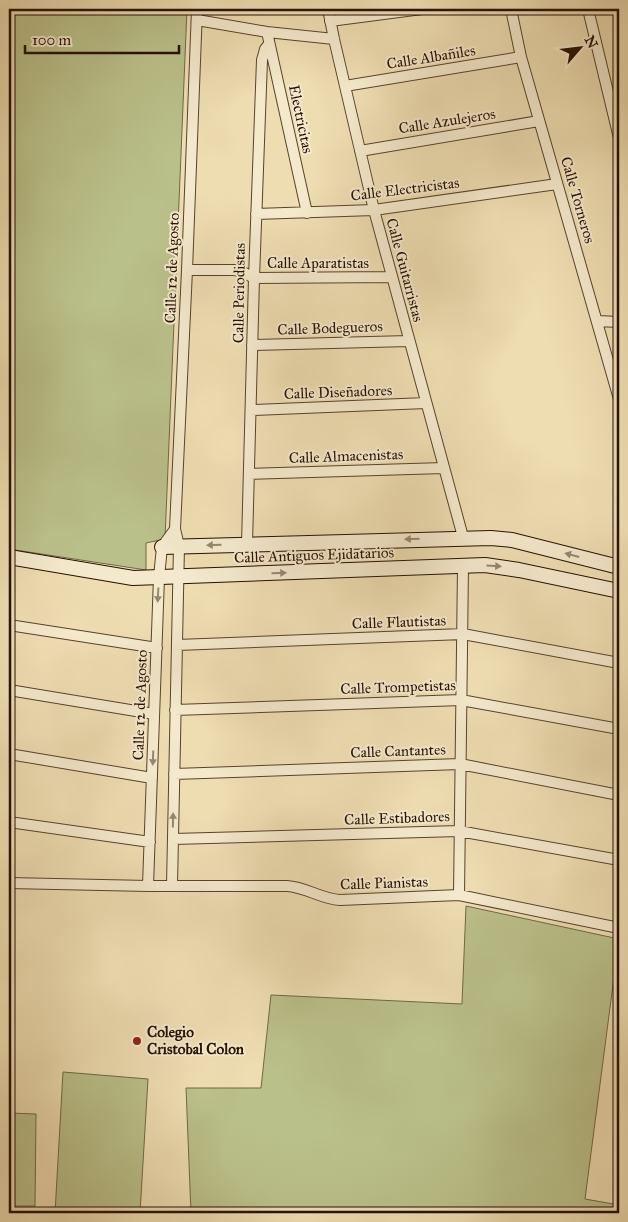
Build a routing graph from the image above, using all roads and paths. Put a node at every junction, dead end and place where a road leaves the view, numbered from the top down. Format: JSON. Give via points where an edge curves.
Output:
{"nodes":[{"id":1,"x":198,"y":9,"type":"edge"},
{"id":2,"x":328,"y":9,"type":"edge"},
{"id":3,"x":422,"y":9,"type":"edge"},
{"id":4,"x":510,"y":9,"type":"edge"},
{"id":5,"x":588,"y":9,"type":"edge"},
{"id":6,"x":197,"y":20,"type":"junction"},
{"id":7,"x":330,"y":21,"type":"junction"},
{"id":8,"x":267,"y":32,"type":"junction"},
{"id":9,"x":334,"y":39,"type":"junction"},
{"id":10,"x":269,"y":44,"type":"junction"},
{"id":11,"x":521,"y":57,"type":"junction"},
{"id":12,"x":345,"y":86,"type":"junction"},
{"id":13,"x":539,"y":121,"type":"junction"},
{"id":14,"x":619,"y":138,"type":"edge"},
{"id":15,"x":360,"y":151,"type":"junction"},
{"id":16,"x":557,"y":184,"type":"junction"},
{"id":17,"x":374,"y":210,"type":"junction"},
{"id":18,"x":307,"y":213,"type":"junction"},
{"id":19,"x":256,"y":214,"type":"junction"},
{"id":20,"x":187,"y":270,"type":"junction"},
{"id":21,"x":392,"y":277,"type":"junction"},
{"id":22,"x":254,"y":278,"type":"junction"},
{"id":23,"x":597,"y":321,"type":"junction"},
{"id":24,"x":619,"y":322,"type":"edge"},
{"id":25,"x":409,"y":341,"type":"junction"},
{"id":26,"x":252,"y":345,"type":"junction"},
{"id":27,"x":618,"y":394,"type":"edge"},
{"id":28,"x":426,"y":403,"type":"junction"},
{"id":29,"x":251,"y":410,"type":"junction"},
{"id":30,"x":444,"y":468,"type":"junction"},
{"id":31,"x":249,"y":474,"type":"junction"},
{"id":32,"x":175,"y":529,"type":"junction"},
{"id":33,"x":463,"y":537,"type":"junction"},
{"id":34,"x":247,"y":544,"type":"junction"},
{"id":35,"x":179,"y":546,"type":"junction"},
{"id":36,"x":162,"y":547,"type":"junction"},
{"id":37,"x":9,"y":557,"type":"edge"},
{"id":38,"x":462,"y":566,"type":"junction"},
{"id":39,"x":619,"y":567,"type":"edge"},
{"id":40,"x":160,"y":577,"type":"junction"},
{"id":41,"x":178,"y":577,"type":"junction"},
{"id":42,"x":619,"y":591,"type":"edge"},
{"id":43,"x":9,"y":625,"type":"edge"},
{"id":44,"x":463,"y":634,"type":"junction"},
{"id":45,"x":176,"y":645,"type":"junction"},
{"id":46,"x":156,"y":648,"type":"junction"},
{"id":47,"x":619,"y":663,"type":"edge"},
{"id":48,"x":9,"y":690,"type":"edge"},
{"id":49,"x":461,"y":700,"type":"junction"},
{"id":50,"x":175,"y":710,"type":"junction"},
{"id":51,"x":154,"y":714,"type":"junction"},
{"id":52,"x":619,"y":729,"type":"edge"},
{"id":53,"x":9,"y":754,"type":"edge"},
{"id":54,"x":460,"y":764,"type":"junction"},
{"id":55,"x":174,"y":774,"type":"junction"},
{"id":56,"x":152,"y":778,"type":"junction"},
{"id":57,"x":619,"y":795,"type":"edge"},
{"id":58,"x":9,"y":822,"type":"edge"},
{"id":59,"x":459,"y":831,"type":"junction"},
{"id":60,"x":173,"y":839,"type":"junction"},
{"id":61,"x":150,"y":842,"type":"junction"},
{"id":62,"x":619,"y":860,"type":"edge"},
{"id":63,"x":9,"y":883,"type":"edge"},
{"id":64,"x":148,"y":886,"type":"junction"},
{"id":65,"x":172,"y":886,"type":"junction"},
{"id":66,"x":459,"y":895,"type":"junction"},
{"id":67,"x":619,"y":928,"type":"edge"}],
"edges":[{"from":1,"to":6,"type":"street","name":"Calle 12 de Agosto"},
{"from":2,"to":7,"type":"street","name":"Calle Guitarristas"},
{"from":3,"to":7,"type":"street"},
{"from":4,"to":11,"type":"street","name":"Calle Torneros"},
{"from":5,"to":14,"type":"street"},
{"from":6,"to":8,"type":"street"},
{"from":6,"to":20,"type":"street","name":"Calle 12 de Agosto"},
{"from":7,"to":9,"type":"street","name":"Calle Guitarristas"},
{"from":8,"to":9,"type":"street"},
{"from":8,"to":10,"type":"street","name":"Electricitas"},
{"from":9,"to":12,"type":"street","name":"Calle Guitarristas"},
{"from":10,"to":18,"type":"street","name":"Electricitas"},
{"from":10,"to":19,"type":"street","name":"Calle Periodistas","via":[[262,60]]},
{"from":11,"to":12,"type":"street","name":"Calle Albañiles"},
{"from":11,"to":13,"type":"street","name":"Calle Torneros"},
{"from":12,"to":15,"type":"street","name":"Calle Guitarristas"},
{"from":13,"to":15,"type":"street","name":"Calle Azulejeros"},
{"from":13,"to":16,"type":"street","name":"Calle Torneros"},
{"from":15,"to":17,"type":"street","name":"Calle Guitarristas"},
{"from":16,"to":17,"type":"street","name":"Calle Electricistas"},
{"from":16,"to":23,"type":"street","name":"Calle Torneros"},
{"from":17,"to":18,"type":"street","name":"Calle Electricistas"},
{"from":17,"to":21,"type":"street","name":"Calle Guitarristas"},
{"from":18,"to":19,"type":"street","name":"Calle Electricistas"},
{"from":19,"to":22,"type":"street","name":"Calle Periodistas"},
{"from":20,"to":22,"type":"street","name":"Calle Aparatistas","via":[[234,270]]},
{"from":20,"to":32,"type":"street","name":"Calle 12 de Agosto"},
{"from":21,"to":22,"type":"street","name":"Calle Aparatistas"},
{"from":21,"to":25,"type":"street","name":"Calle Guitarristas"},
{"from":22,"to":26,"type":"street","name":"Calle Periodistas"},
{"from":23,"to":24,"type":"street"},
{"from":23,"to":27,"type":"street","name":"Calle Torneros"},
{"from":25,"to":26,"type":"street","name":"Calle Bodegueros"},
{"from":25,"to":28,"type":"street","name":"Calle Guitarristas"},
{"from":26,"to":29,"type":"street","name":"Calle Periodistas"},
{"from":28,"to":29,"type":"street","name":"Calle Diseñadores"},
{"from":28,"to":30,"type":"street","name":"Calle Guitarristas"},
{"from":29,"to":31,"type":"street","name":"Calle Periodistas"},
{"from":30,"to":31,"type":"street","name":"Calle Almacenistas"},
{"from":30,"to":33,"type":"street","name":"Calle Guitarristas"},
{"from":31,"to":34,"type":"street","name":"Calle Periodistas"},
{"from":32,"to":35,"type":"street","name":"Calle 12 de Agosto"},
{"from":32,"to":36,"type":"street"},
{"from":33,"to":34,"type":"street","name":"Calle Antiguos Ejidatarios","one_way":true},
{"from":39,"to":33,"type":"street","name":"Calle Antiguos Ejidatarios","one_way":true,"via":[[512,540]]},
{"from":34,"to":35,"type":"street","name":"Calle Antiguos Ejidatarios","one_way":true},
{"from":35,"to":36,"type":"street","name":"Calle Antiguos Ejidatarios"},
{"from":35,"to":41,"type":"street","name":"Calle 12 de Agosto"},
{"from":36,"to":40,"type":"street","name":"Calle 12 de Agosto"},
{"from":37,"to":40,"type":"street","name":"Calle Antiguos Ejidatarios","via":[[133,578]]},
{"from":41,"to":38,"type":"street","name":"Calle Antiguos Ejidatarios","one_way":true},
{"from":38,"to":42,"type":"street","name":"Calle Antiguos Ejidatarios","one_way":true,"via":[[502,567]]},
{"from":38,"to":44,"type":"street"},
{"from":40,"to":41,"type":"street","name":"Calle Antiguos Ejidatarios"},
{"from":40,"to":46,"type":"street","name":"Calle 12 de Agosto","one_way":true},
{"from":41,"to":45,"type":"street","name":"Calle 12 de Agosto"},
{"from":43,"to":46,"type":"street"},
{"from":44,"to":45,"type":"street","name":"Calle Flautistas"},
{"from":44,"to":47,"type":"street","name":"Calle Flautistas"},
{"from":44,"to":49,"type":"street"},
{"from":45,"to":50,"type":"street","name":"Calle 12 de Agosto"},
{"from":46,"to":51,"type":"street","name":"Calle 12 de Agosto"},
{"from":48,"to":51,"type":"street"},
{"from":49,"to":50,"type":"street","name":"Calle Trompetistas"},
{"from":49,"to":52,"type":"street","name":"Calle Trompetistas"},
{"from":49,"to":54,"type":"street"},
{"from":50,"to":55,"type":"street","name":"Calle 12 de Agosto"},
{"from":51,"to":56,"type":"street","name":"Calle 12 de Agosto","one_way":true},
{"from":53,"to":56,"type":"street"},
{"from":54,"to":55,"type":"street","name":"Calle Cantantes"},
{"from":54,"to":57,"type":"street","name":"Calle Cantantes"},
{"from":54,"to":59,"type":"street"},
{"from":60,"to":55,"type":"street","name":"Calle 12 de Agosto","one_way":true},
{"from":56,"to":61,"type":"street","name":"Calle 12 de Agosto"},
{"from":58,"to":61,"type":"street"},
{"from":59,"to":60,"type":"street","name":"Calle Estibadores"},
{"from":59,"to":62,"type":"street","name":"Calle Estibadores"},
{"from":59,"to":66,"type":"street"},
{"from":60,"to":65,"type":"street","name":"Calle 12 de Agosto"},
{"from":61,"to":64,"type":"street","name":"Calle 12 de Agosto"},
{"from":63,"to":64,"type":"street","name":"Calle Pianistas"},
{"from":64,"to":65,"type":"street","name":"Calle Pianistas"},
{"from":65,"to":66,"type":"street","name":"Calle Pianistas","via":[[295,886],[332,900]]},
{"from":66,"to":67,"type":"street","name":"Calle Pianistas"}]}
